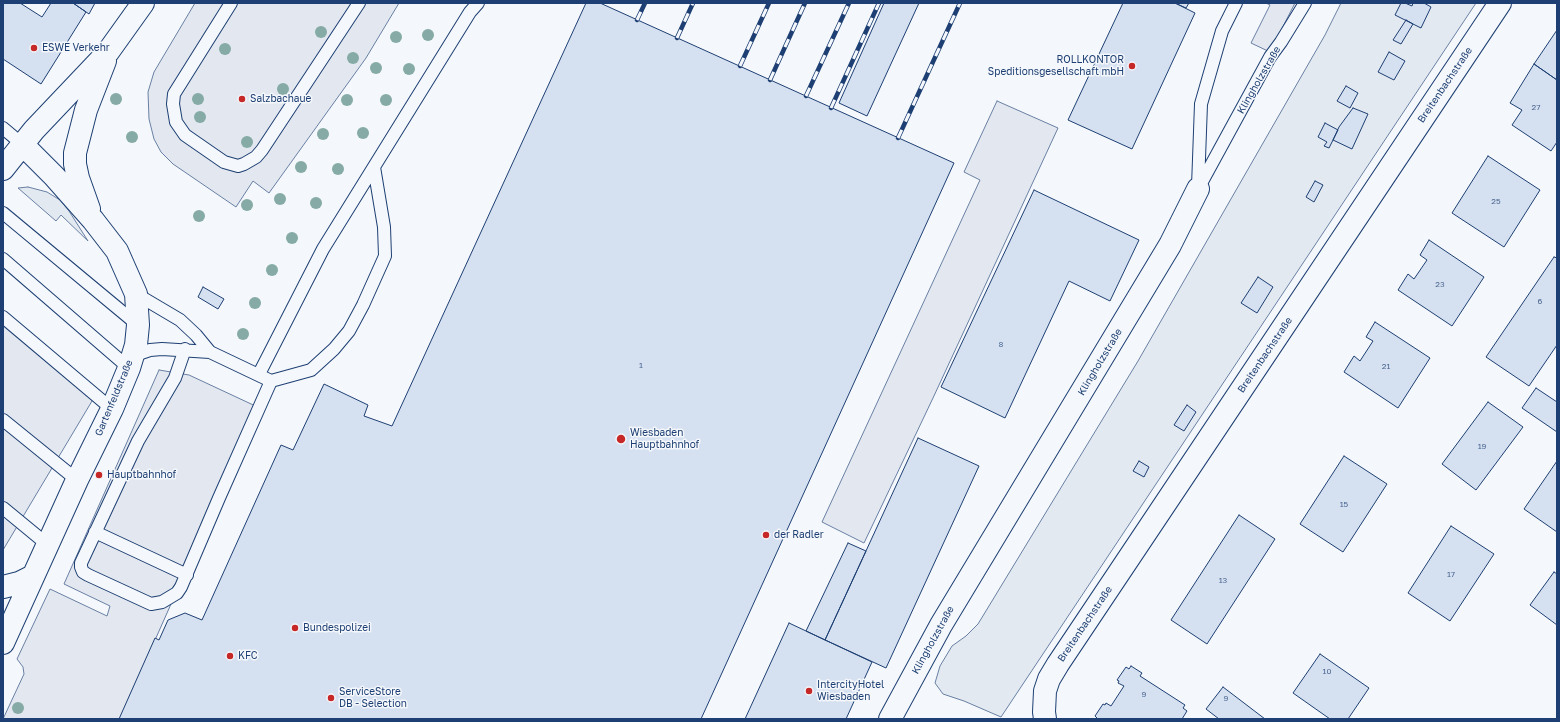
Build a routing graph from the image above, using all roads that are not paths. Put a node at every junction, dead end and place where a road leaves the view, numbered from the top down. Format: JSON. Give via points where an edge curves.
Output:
{"nodes":[{"id":1,"x":143,"y":3,"type":"edge"},
{"id":2,"x":231,"y":3,"type":"edge"},
{"id":3,"x":359,"y":3,"type":"edge"},
{"id":4,"x":478,"y":3,"type":"edge"},
{"id":5,"x":1236,"y":3,"type":"edge"},
{"id":6,"x":1305,"y":3,"type":"edge"},
{"id":7,"x":1500,"y":3,"type":"edge"},
{"id":8,"x":108,"y":52,"type":"junction"},
{"id":9,"x":3,"y":128,"type":"edge"},
{"id":10,"x":22,"y":144,"type":"junction"},
{"id":11,"x":374,"y":166,"type":"junction"},
{"id":12,"x":3,"y":169,"type":"edge"},
{"id":13,"x":1198,"y":189,"type":"junction"},
{"id":14,"x":3,"y":213,"type":"edge"},
{"id":15,"x":93,"y":220,"type":"junction"},
{"id":16,"x":3,"y":259,"type":"edge"},
{"id":17,"x":136,"y":294,"type":"junction"},
{"id":18,"x":3,"y":317,"type":"edge"},
{"id":19,"x":138,"y":325,"type":"junction"},
{"id":20,"x":185,"y":349,"type":"junction"},
{"id":21,"x":210,"y":352,"type":"junction"},
{"id":22,"x":131,"y":362,"type":"junction"},
{"id":23,"x":258,"y":374,"type":"junction"},
{"id":24,"x":271,"y":381,"type":"junction"},
{"id":25,"x":112,"y":409,"type":"junction"},
{"id":26,"x":3,"y":420,"type":"edge"},
{"id":27,"x":77,"y":480,"type":"junction"},
{"id":28,"x":3,"y":508,"type":"edge"},
{"id":29,"x":95,"y":532,"type":"junction"},
{"id":30,"x":48,"y":545,"type":"junction"},
{"id":31,"x":187,"y":575,"type":"junction"},
{"id":32,"x":33,"y":576,"type":"junction"},
{"id":33,"x":3,"y":587,"type":"edge"},
{"id":34,"x":3,"y":644,"type":"edge"},
{"id":35,"x":1045,"y":715,"type":"edge"},
{"id":36,"x":890,"y":719,"type":"edge"}],
"edges":[{"from":1,"to":8,"type":"street","name":"Gartenfeldstraße"},
{"from":2,"to":3,"type":"lane","via":[[174,94],[173,104],[176,122],[185,136],[224,162],[238,166],[256,157],[262,150]]},
{"from":4,"to":11,"type":"lane"},
{"from":5,"to":13,"type":"lane","via":[[1222,31],[1201,104]]},
{"from":6,"to":13,"type":"lane","name":"Klingholzstraße","via":[[1270,57]]},
{"from":7,"to":35,"type":"street","name":"Breitenbachstraße","via":[[1058,664],[1045,692]]},
{"from":8,"to":10,"type":"street","name":"Gartenfeldstraße"},
{"from":8,"to":15,"type":"street","name":"Gartenfeldstraße","via":[[86,110],[75,153],[78,178]]},
{"from":9,"to":10,"type":"lane"},
{"from":10,"to":12,"type":"street","name":"Gartenfeldstraße"},
{"from":10,"to":15,"type":"street","name":"Gartenfeldstraße"},
{"from":11,"to":23,"type":"lane","via":[[323,249]]},
{"from":11,"to":24,"type":"lane","via":[[384,227],[385,256],[363,305],[349,331],[311,370]]},
{"from":13,"to":36,"type":"street","name":"Klingholzstraße","via":[[1170,245],[941,625]]},
{"from":14,"to":19,"type":"lane"},
{"from":15,"to":17,"type":"street","name":"Gartenfeldstraße","via":[[117,251]]},
{"from":16,"to":22,"type":"lane"},
{"from":17,"to":19,"type":"street","name":"Gartenfeldstraße"},
{"from":17,"to":21,"type":"lane","via":[[180,320]]},
{"from":18,"to":25,"type":"lane"},
{"from":19,"to":22,"type":"street","name":"Gartenfeldstraße"},
{"from":20,"to":21,"type":"lane"},
{"from":20,"to":22,"type":"lane","via":[[156,349]]},
{"from":20,"to":29,"type":"lane","via":[[175,378],[138,441]]},
{"from":21,"to":23,"type":"lane"},
{"from":22,"to":25,"type":"street","name":"Gartenfeldstraße"},
{"from":23,"to":24,"type":"lane"},
{"from":24,"to":31,"type":"lane"},
{"from":25,"to":27,"type":"street","name":"Gartenfeldstraße"},
{"from":26,"to":27,"type":"lane"},
{"from":27,"to":30,"type":"street","name":"Gartenfeldstraße"},
{"from":28,"to":30,"type":"lane"},
{"from":29,"to":31,"type":"lane"},
{"from":29,"to":31,"type":"lane","via":[[81,563],[83,572],[88,575],[151,604],[162,602],[177,593]]},
{"from":30,"to":32,"type":"street","name":"Gartenfeldstraße"},
{"from":32,"to":33,"type":"street","via":[[19,584]]},
{"from":32,"to":34,"type":"street","name":"Gartenfeldstraße"}]}
